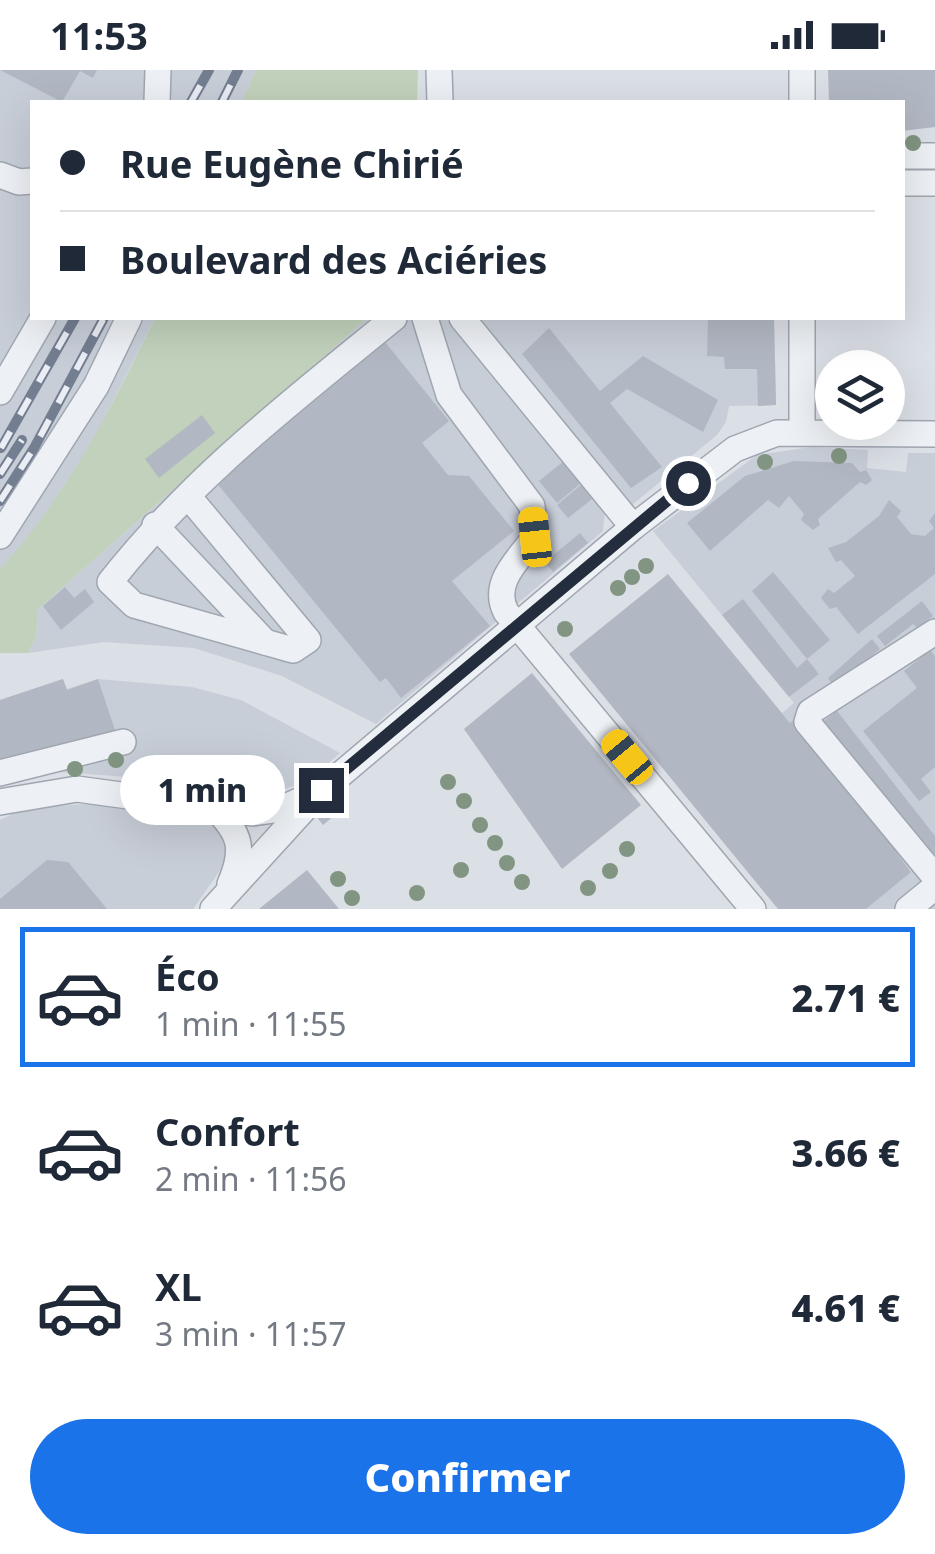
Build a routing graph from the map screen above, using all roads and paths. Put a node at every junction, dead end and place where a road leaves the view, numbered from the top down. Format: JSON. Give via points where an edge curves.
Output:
{"nodes":[{"id":1,"x":158,"y":70,"type":"edge"},
{"id":2,"x":439,"y":70,"type":"edge"},
{"id":3,"x":802,"y":70,"type":"edge"},
{"id":4,"x":161,"y":100,"type":"edge"},
{"id":5,"x":440,"y":100,"type":"edge"},
{"id":6,"x":802,"y":100,"type":"edge"},
{"id":7,"x":905,"y":156,"type":"edge"},
{"id":8,"x":935,"y":156,"type":"edge"},
{"id":9,"x":0,"y":175,"type":"edge"},
{"id":10,"x":30,"y":180,"type":"edge"},
{"id":11,"x":905,"y":183,"type":"edge"},
{"id":12,"x":935,"y":183,"type":"edge"},
{"id":13,"x":42,"y":320,"type":"edge"},
{"id":14,"x":128,"y":320,"type":"edge"},
{"id":15,"x":392,"y":320,"type":"edge"},
{"id":16,"x":426,"y":320,"type":"edge"},
{"id":17,"x":464,"y":320,"type":"edge"},
{"id":18,"x":802,"y":320,"type":"edge"},
{"id":19,"x":0,"y":392,"type":"edge"},
{"id":20,"x":802,"y":432,"type":"junction"},
{"id":21,"x":935,"y":434,"type":"edge"},
{"id":22,"x":188,"y":496,"type":"junction"},
{"id":23,"x":155,"y":525,"type":"junction"},
{"id":24,"x":633,"y":528,"type":"junction"},
{"id":25,"x":0,"y":536,"type":"edge"},
{"id":26,"x":518,"y":625,"type":"junction"},
{"id":27,"x":935,"y":632,"type":"edge"},
{"id":28,"x":265,"y":642,"type":"junction"},
{"id":29,"x":124,"y":742,"type":"dead end"},
{"id":30,"x":0,"y":773,"type":"edge"},
{"id":31,"x":321,"y":790,"type":"junction"},
{"id":32,"x":0,"y":802,"type":"edge"},
{"id":33,"x":214,"y":807,"type":"junction"},
{"id":34,"x":935,"y":876,"type":"edge"},
{"id":35,"x":935,"y":886,"type":"edge"},
{"id":36,"x":220,"y":901,"type":"edge"},
{"id":37,"x":753,"y":909,"type":"edge"},
{"id":38,"x":908,"y":909,"type":"edge"}],
"edges":[{"from":1,"to":4,"type":"street"},
{"from":2,"to":5,"type":"street"},
{"from":3,"to":6,"type":"street"},
{"from":7,"to":8,"type":"street"},
{"from":9,"to":10,"type":"street"},
{"from":11,"to":12,"type":"street"},
{"from":13,"to":19,"type":"street"},
{"from":14,"to":25,"type":"street","via":[[96,386]]},
{"from":15,"to":22,"type":"street","via":[[214,465]]},
{"from":16,"to":26,"type":"street","via":[[448,395],[532,506],[535,537],[502,582],[499,599]]},
{"from":17,"to":24,"type":"street"},
{"from":18,"to":20,"type":"street"},
{"from":20,"to":21,"type":"street"},
{"from":20,"to":24,"type":"street","via":[[777,433],[735,449]]},
{"from":22,"to":23,"type":"street"},
{"from":22,"to":28,"type":"street","via":[[308,640],[293,650]]},
{"from":23,"to":28,"type":"street"},
{"from":23,"to":28,"type":"street","via":[[110,582],[134,605]]},
{"from":24,"to":26,"type":"street"},
{"from":26,"to":31,"type":"street"},
{"from":26,"to":37,"type":"street"},
{"from":27,"to":34,"type":"street","via":[[810,712],[806,722]]},
{"from":29,"to":30,"type":"street"},
{"from":31,"to":33,"type":"street","via":[[281,810]]},
{"from":31,"to":36,"type":"street"},
{"from":32,"to":33,"type":"street","via":[[76,789]]},
{"from":33,"to":36,"type":"street","via":[[240,840],[242,856]]},
{"from":35,"to":38,"type":"street"}]}
